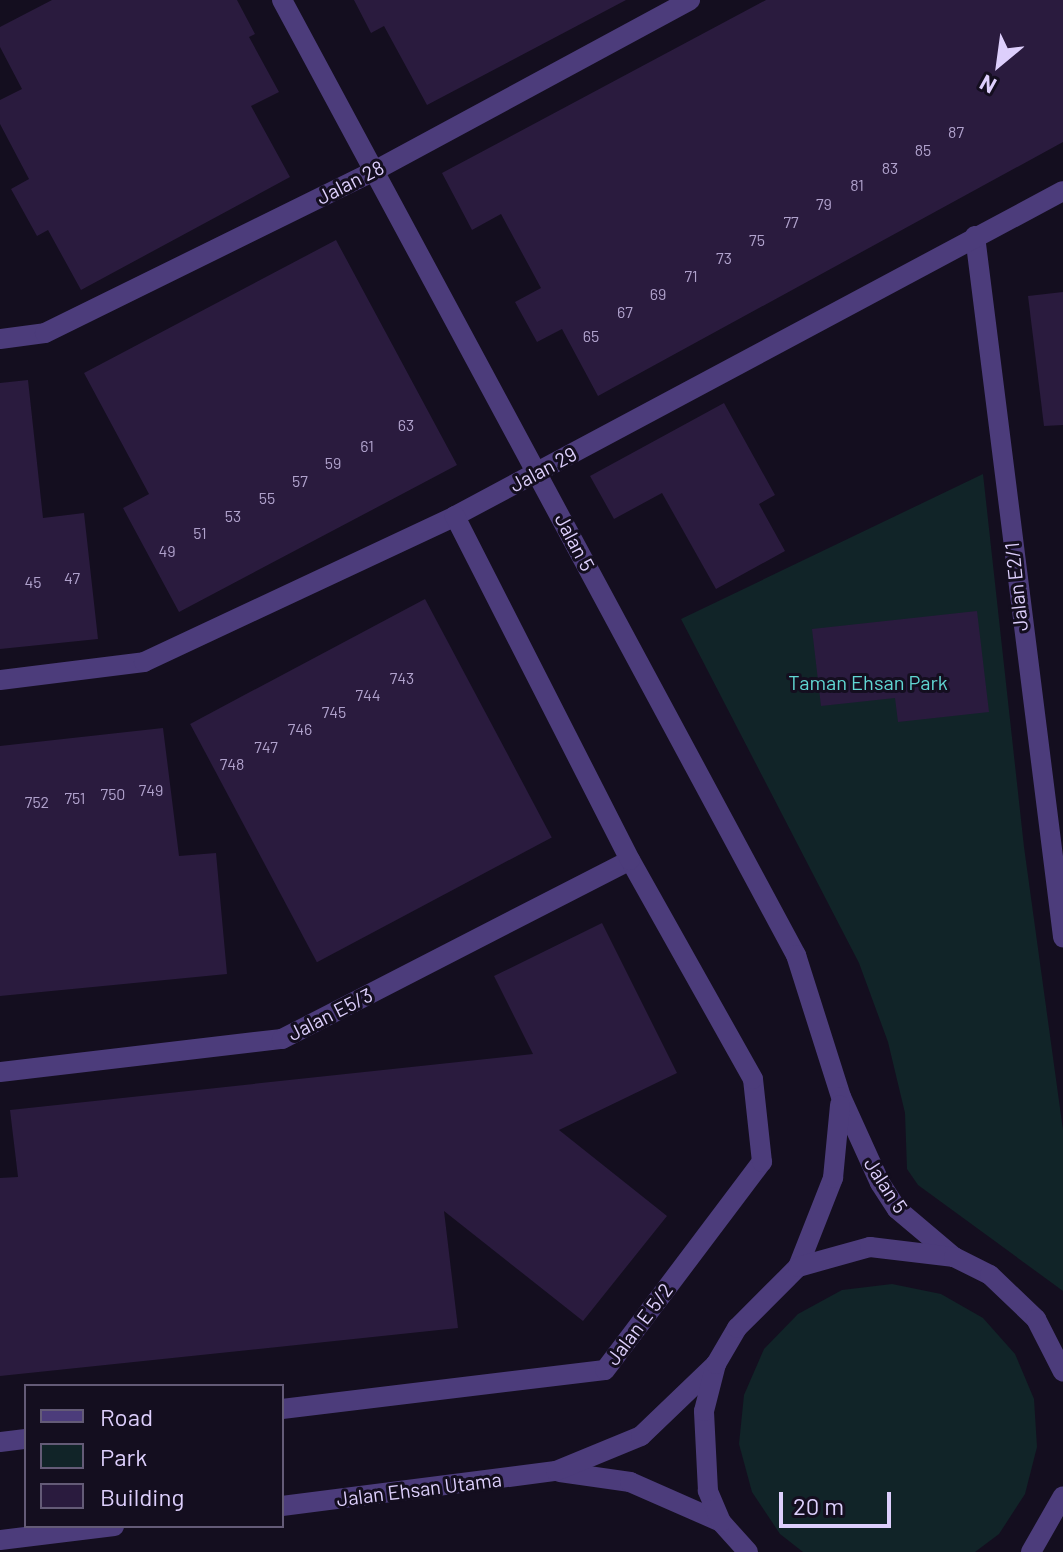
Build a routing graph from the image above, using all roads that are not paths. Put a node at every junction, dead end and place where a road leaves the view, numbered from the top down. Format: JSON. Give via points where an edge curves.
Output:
{"nodes":[{"id":1,"x":282,"y":0,"type":"edge"},
{"id":2,"x":690,"y":0,"type":"edge"},
{"id":3,"x":376,"y":170,"type":"junction"},
{"id":4,"x":1063,"y":191,"type":"edge"},
{"id":5,"x":975,"y":236,"type":"junction"},
{"id":6,"x":0,"y":339,"type":"edge"},
{"id":7,"x":537,"y":472,"type":"junction"},
{"id":8,"x":455,"y":516,"type":"junction"},
{"id":9,"x":0,"y":680,"type":"edge"},
{"id":10,"x":630,"y":860,"type":"junction"},
{"id":11,"x":1063,"y":937,"type":"edge"},
{"id":12,"x":0,"y":1072,"type":"edge"},
{"id":13,"x":841,"y":1097,"type":"junction"},
{"id":14,"x":954,"y":1257,"type":"junction"},
{"id":15,"x":798,"y":1267,"type":"junction"},
{"id":16,"x":1036,"y":1319,"type":"junction"},
{"id":17,"x":1063,"y":1351,"type":"edge"},
{"id":18,"x":716,"y":1364,"type":"junction"},
{"id":19,"x":1063,"y":1372,"type":"edge"},
{"id":20,"x":284,"y":1409,"type":"edge"},
{"id":21,"x":24,"y":1439,"type":"edge"},
{"id":22,"x":0,"y":1442,"type":"edge"},
{"id":23,"x":556,"y":1471,"type":"junction"},
{"id":24,"x":1063,"y":1498,"type":"edge"},
{"id":25,"x":284,"y":1506,"type":"edge"},
{"id":26,"x":721,"y":1522,"type":"junction"},
{"id":27,"x":98,"y":1528,"type":"edge"},
{"id":28,"x":0,"y":1540,"type":"edge"},
{"id":29,"x":748,"y":1552,"type":"edge"},
{"id":30,"x":1031,"y":1552,"type":"edge"}],
"edges":[{"from":1,"to":3,"type":"street","name":"Jalan 5"},
{"from":2,"to":3,"type":"street","name":"Jalan 28"},
{"from":3,"to":6,"type":"street","name":"Jalan 28","via":[[45,333]]},
{"from":3,"to":7,"type":"street","name":"Jalan 5"},
{"from":4,"to":5,"type":"street","name":"Jalan 29"},
{"from":5,"to":7,"type":"street","name":"Jalan 29"},
{"from":5,"to":11,"type":"street","name":"Jalan E2/1"},
{"from":7,"to":8,"type":"street","name":"Jalan 29"},
{"from":7,"to":13,"type":"street","name":"Jalan 5","via":[[796,955]]},
{"from":8,"to":9,"type":"street","name":"Jalan 29","via":[[144,662]]},
{"from":8,"to":10,"type":"street"},
{"from":10,"to":12,"type":"street","name":"Jalan E5/3","via":[[282,1039]]},
{"from":10,"to":20,"type":"street","name":"Jalan E 5/2","via":[[753,1079],[762,1162],[605,1370]]},
{"from":13,"to":14,"type":"street","name":"Jalan 5","via":[[897,1209]]},
{"from":13,"to":15,"type":"street","name":"Jalan 5","via":[[833,1178]]},
{"from":14,"to":15,"type":"street","via":[[870,1247]]},
{"from":14,"to":16,"type":"street","via":[[990,1275]]},
{"from":15,"to":18,"type":"street","via":[[747,1316]]},
{"from":16,"to":17,"type":"street"},
{"from":16,"to":19,"type":"street"},
{"from":18,"to":23,"type":"street","name":"Jalan Ehsan Utama","via":[[641,1436]]},
{"from":18,"to":26,"type":"street","via":[[704,1411],[702,1460]]},
{"from":21,"to":22,"type":"street"},
{"from":23,"to":25,"type":"street","name":"Jalan Ehsan Utama"},
{"from":23,"to":26,"type":"street","name":"Jalan Ehsan Utama","via":[[630,1482]]},
{"from":24,"to":30,"type":"street"},
{"from":26,"to":29,"type":"street"},
{"from":27,"to":28,"type":"street"}]}
